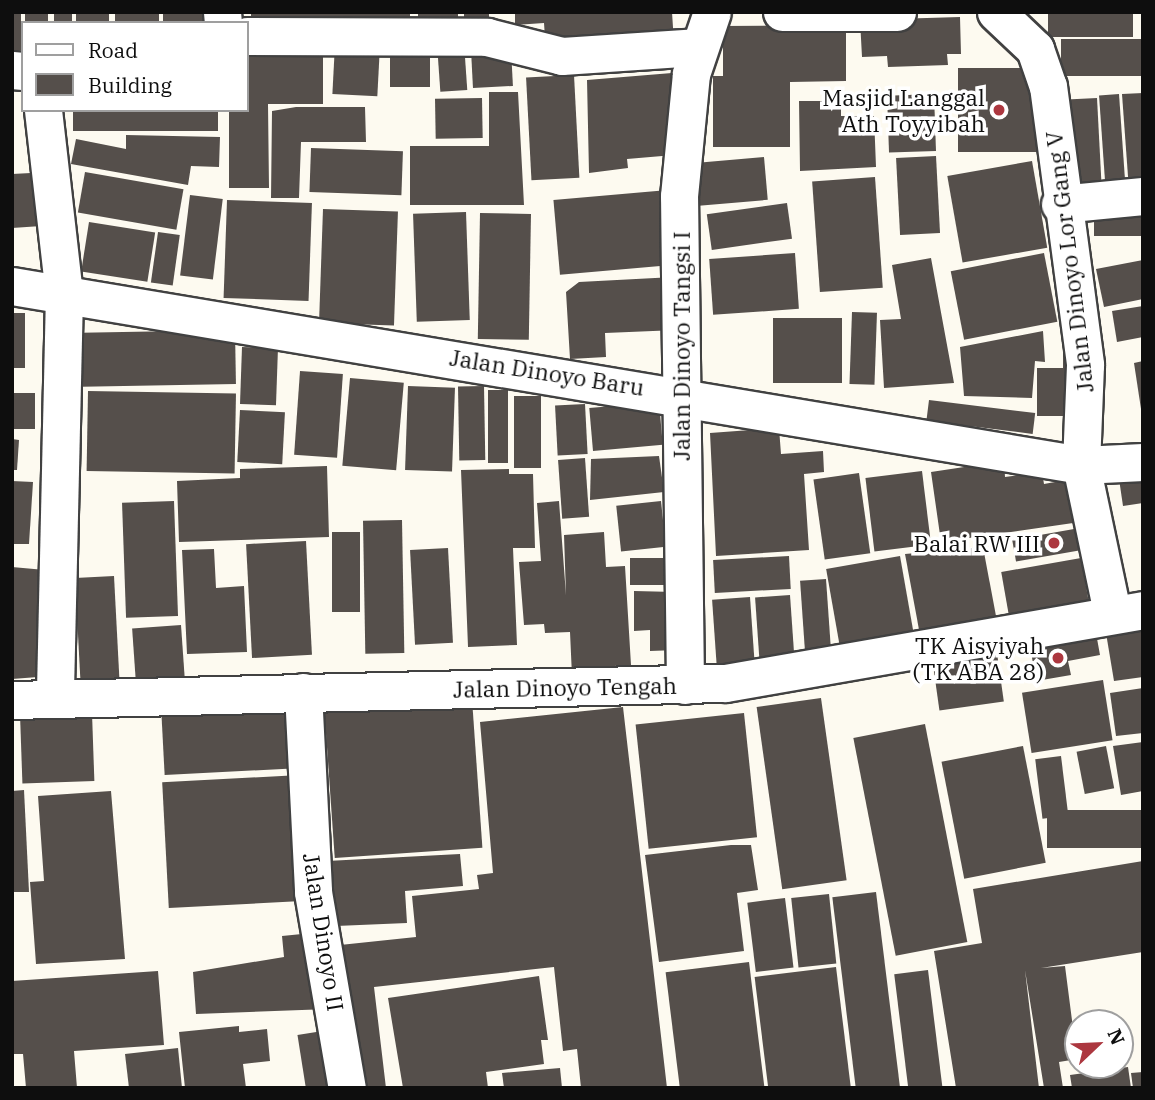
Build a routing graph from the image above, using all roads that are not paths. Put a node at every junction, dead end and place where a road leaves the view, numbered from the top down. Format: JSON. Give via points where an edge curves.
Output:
{"nodes":[{"id":1,"x":712,"y":12,"type":"edge"},
{"id":2,"x":782,"y":12,"type":"edge"},
{"id":3,"x":897,"y":12,"type":"edge"},
{"id":4,"x":996,"y":12,"type":"edge"},
{"id":5,"x":248,"y":36,"type":"edge"},
{"id":6,"x":696,"y":47,"type":"junction"},
{"id":7,"x":43,"y":112,"type":"edge"},
{"id":8,"x":1143,"y":196,"type":"edge"},
{"id":9,"x":1060,"y":204,"type":"junction"},
{"id":10,"x":12,"y":286,"type":"edge"},
{"id":11,"x":64,"y":295,"type":"junction"},
{"id":12,"x":680,"y":393,"type":"junction"},
{"id":13,"x":1143,"y":462,"type":"edge"},
{"id":14,"x":1081,"y":465,"type":"junction"},
{"id":15,"x":1127,"y":611,"type":"edge"},
{"id":16,"x":685,"y":685,"type":"junction"},
{"id":17,"x":303,"y":692,"type":"junction"},
{"id":18,"x":55,"y":699,"type":"junction"},
{"id":19,"x":12,"y":700,"type":"edge"},
{"id":20,"x":346,"y":1088,"type":"edge"}],
"edges":[{"from":1,"to":6,"type":"street","name":"Jalan Dinoyo Tangsi I"},
{"from":2,"to":3,"type":"street"},
{"from":4,"to":9,"type":"street","name":"Jalan Dinoyo Lor Gang V","via":[[1025,36],[1042,66]]},
{"from":5,"to":6,"type":"street","via":[[487,37],[562,56]]},
{"from":6,"to":12,"type":"street","name":"Jalan Dinoyo Tangsi I","via":[[680,196]]},
{"from":7,"to":11,"type":"street"},
{"from":8,"to":9,"type":"street"},
{"from":9,"to":14,"type":"street","name":"Jalan Dinoyo Lor Gang V","via":[[1085,365]]},
{"from":10,"to":11,"type":"street","name":"Jalan Dinoyo Baru"},
{"from":11,"to":12,"type":"street","name":"Jalan Dinoyo Baru"},
{"from":11,"to":18,"type":"street"},
{"from":12,"to":14,"type":"street","name":"Jalan Dinoyo Baru"},
{"from":12,"to":16,"type":"street","name":"Jalan Dinoyo Tangsi I"},
{"from":13,"to":14,"type":"street","name":"Jalan Dinoyo Baru"},
{"from":14,"to":15,"type":"street","name":"Jalan Dinoyo Lor Gang V"},
{"from":15,"to":16,"type":"street","name":"Jalan Dinoyo Tengah","via":[[774,675]]},
{"from":16,"to":17,"type":"street","name":"Jalan Dinoyo Tengah"},
{"from":17,"to":18,"type":"street","name":"Jalan Dinoyo Tengah"},
{"from":17,"to":20,"type":"street","name":"Jalan Dinoyo II","via":[[313,892]]},
{"from":18,"to":19,"type":"street","name":"Jalan Dinoyo Tengah"}]}
